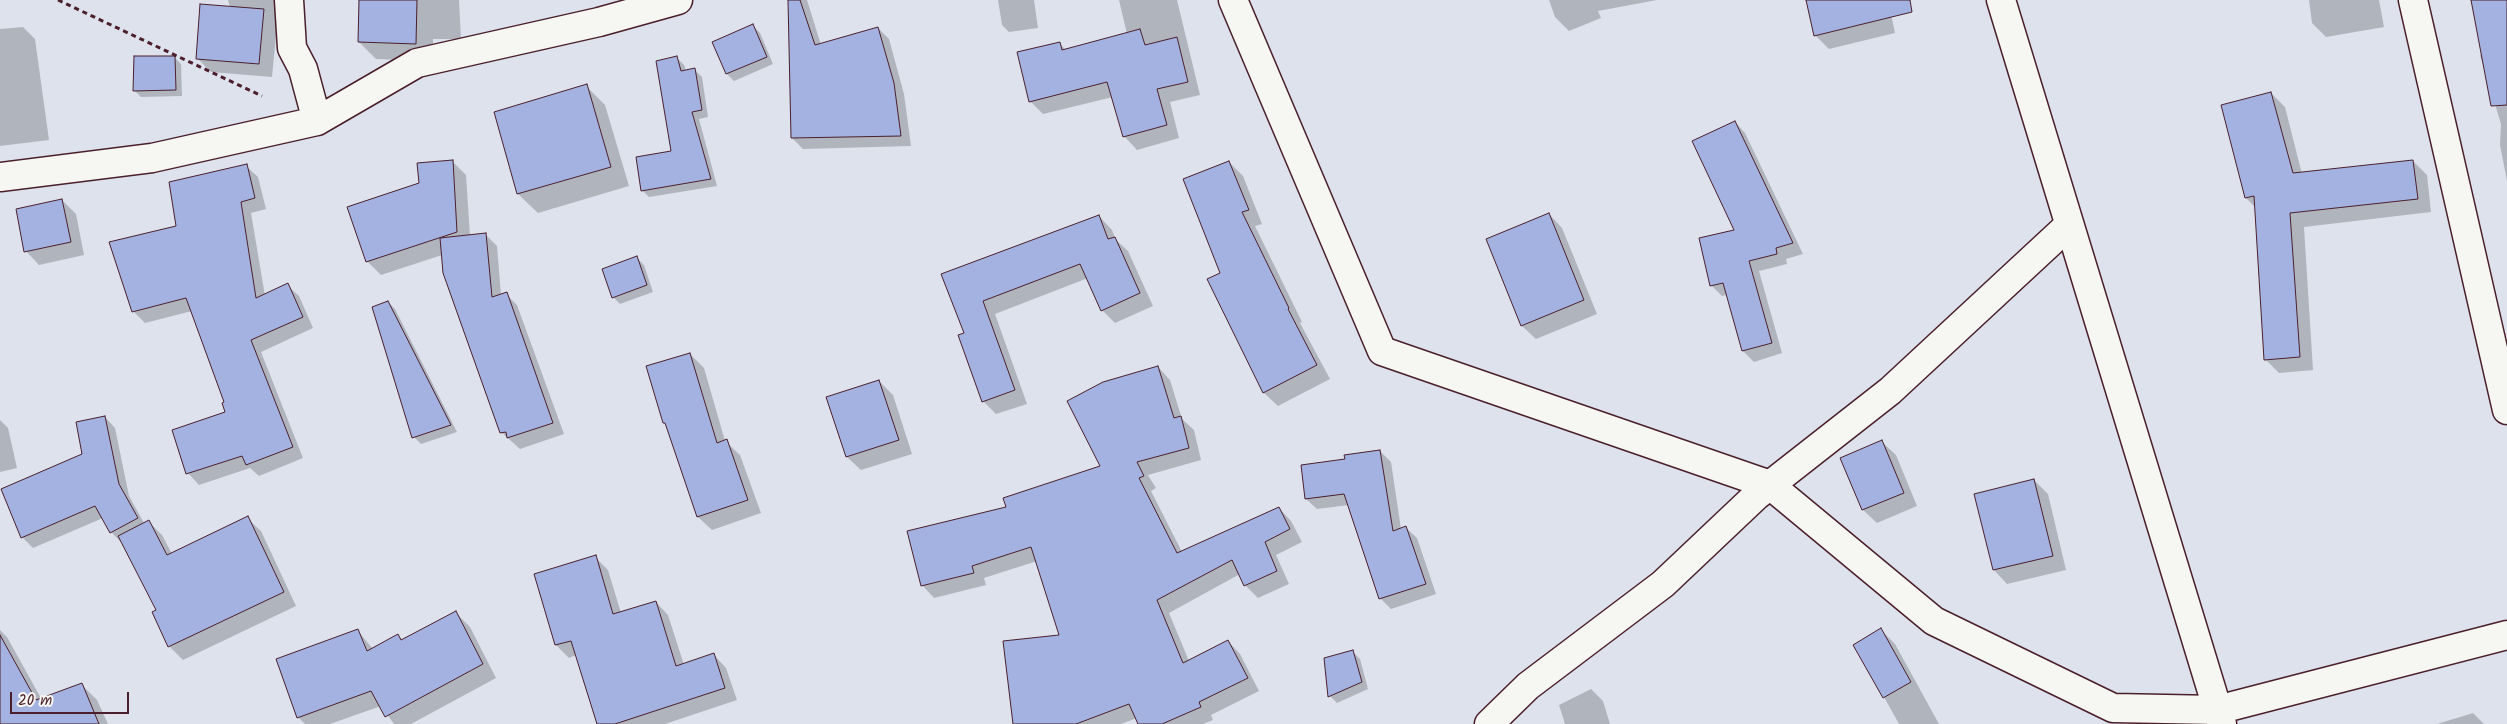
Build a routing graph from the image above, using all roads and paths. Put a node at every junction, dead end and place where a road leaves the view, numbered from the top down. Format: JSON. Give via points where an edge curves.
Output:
{"nodes":[{"id":1,"x":58,"y":0,"type":"edge"},
{"id":2,"x":289,"y":0,"type":"edge"},
{"id":3,"x":678,"y":0,"type":"edge"},
{"id":4,"x":1233,"y":0,"type":"edge"},
{"id":5,"x":2001,"y":0,"type":"edge"},
{"id":6,"x":2413,"y":0,"type":"edge"},
{"id":7,"x":263,"y":97,"type":"dead end"},
{"id":8,"x":317,"y":122,"type":"junction"},
{"id":9,"x":0,"y":177,"type":"edge"},
{"id":10,"x":2068,"y":224,"type":"junction"},
{"id":11,"x":2507,"y":410,"type":"edge"},
{"id":12,"x":1770,"y":485,"type":"junction"},
{"id":13,"x":2507,"y":635,"type":"edge"},
{"id":14,"x":2220,"y":717,"type":"edge"},
{"id":15,"x":1489,"y":724,"type":"edge"}],
"edges":[{"from":1,"to":7,"type":"path"},
{"from":2,"to":8,"type":"street","via":[[292,48],[302,69]]},
{"from":3,"to":8,"type":"street","via":[[599,22],[417,63]]},
{"from":4,"to":12,"type":"street","via":[[1382,351]]},
{"from":5,"to":10,"type":"street"},
{"from":6,"to":11,"type":"street"},
{"from":8,"to":9,"type":"street","via":[[152,158]]},
{"from":10,"to":12,"type":"street","via":[[1890,391]]},
{"from":10,"to":14,"type":"street"},
{"from":12,"to":14,"type":"street","via":[[1934,620],[2113,708]]},
{"from":12,"to":15,"type":"street","via":[[1663,584],[1528,686]]},
{"from":13,"to":14,"type":"street"}]}
